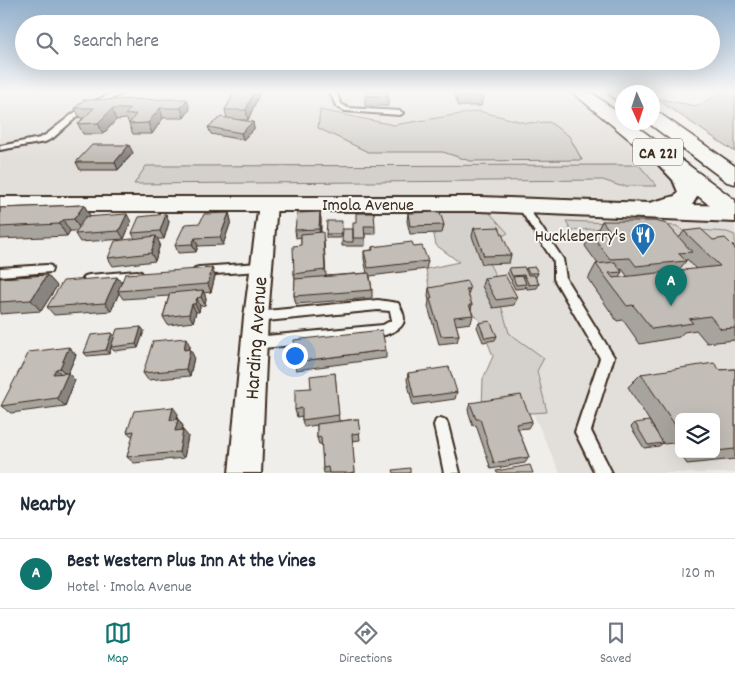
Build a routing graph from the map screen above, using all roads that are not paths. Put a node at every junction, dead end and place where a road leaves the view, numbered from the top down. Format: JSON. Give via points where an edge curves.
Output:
{"nodes":[{"id":1,"x":75,"y":114,"type":"edge"},
{"id":2,"x":609,"y":114,"type":"edge"},
{"id":3,"x":657,"y":120,"type":"edge"},
{"id":4,"x":648,"y":144,"type":"junction"},
{"id":5,"x":0,"y":148,"type":"edge"},
{"id":6,"x":735,"y":166,"type":"edge"},
{"id":7,"x":735,"y":177,"type":"edge"},
{"id":8,"x":0,"y":204,"type":"edge"},
{"id":9,"x":268,"y":204,"type":"junction"},
{"id":10,"x":522,"y":205,"type":"junction"},
{"id":11,"x":638,"y":210,"type":"junction"},
{"id":12,"x":735,"y":213,"type":"edge"},
{"id":13,"x":260,"y":267,"type":"junction"},
{"id":14,"x":47,"y":268,"type":"dead end"},
{"id":15,"x":0,"y":272,"type":"edge"},
{"id":16,"x":184,"y":272,"type":"edge"},
{"id":17,"x":146,"y":275,"type":"edge"},
{"id":18,"x":89,"y":279,"type":"edge"},
{"id":19,"x":256,"y":317,"type":"junction"},
{"id":20,"x":254,"y":343,"type":"junction"},
{"id":21,"x":441,"y":425,"type":"dead end"},
{"id":22,"x":245,"y":473,"type":"edge"},
{"id":23,"x":452,"y":473,"type":"edge"},
{"id":24,"x":604,"y":473,"type":"edge"}],
"edges":[{"from":1,"to":5,"type":"lane","via":[[42,140]]},
{"from":2,"to":4,"type":"main road","number":"CA 221"},
{"from":3,"to":6,"type":"main road"},
{"from":3,"to":7,"type":"main road","number":"CA 221"},
{"from":4,"to":11,"type":"street","via":[[682,178],[689,192],[683,201]]},
{"from":4,"to":12,"type":"main road","number":"CA 221"},
{"from":8,"to":9,"type":"street","name":"Imola Avenue"},
{"from":9,"to":10,"type":"street","name":"Imola Avenue"},
{"from":9,"to":13,"type":"street","name":"Harding Avenue"},
{"from":10,"to":11,"type":"street","name":"Imola Avenue"},
{"from":10,"to":24,"type":"lane","via":[[559,262],[560,279],[607,358],[583,432]]},
{"from":11,"to":12,"type":"street","name":"Imola Avenue"},
{"from":13,"to":16,"type":"lane"},
{"from":13,"to":19,"type":"street","name":"Harding Avenue"},
{"from":14,"to":15,"type":"lane"},
{"from":17,"to":18,"type":"lane"},
{"from":19,"to":20,"type":"street","name":"Harding Avenue"},
{"from":19,"to":20,"type":"lane","via":[[378,305],[394,306],[398,323],[385,330]]},
{"from":20,"to":22,"type":"street","name":"Harding Avenue"},
{"from":21,"to":23,"type":"lane"}]}
